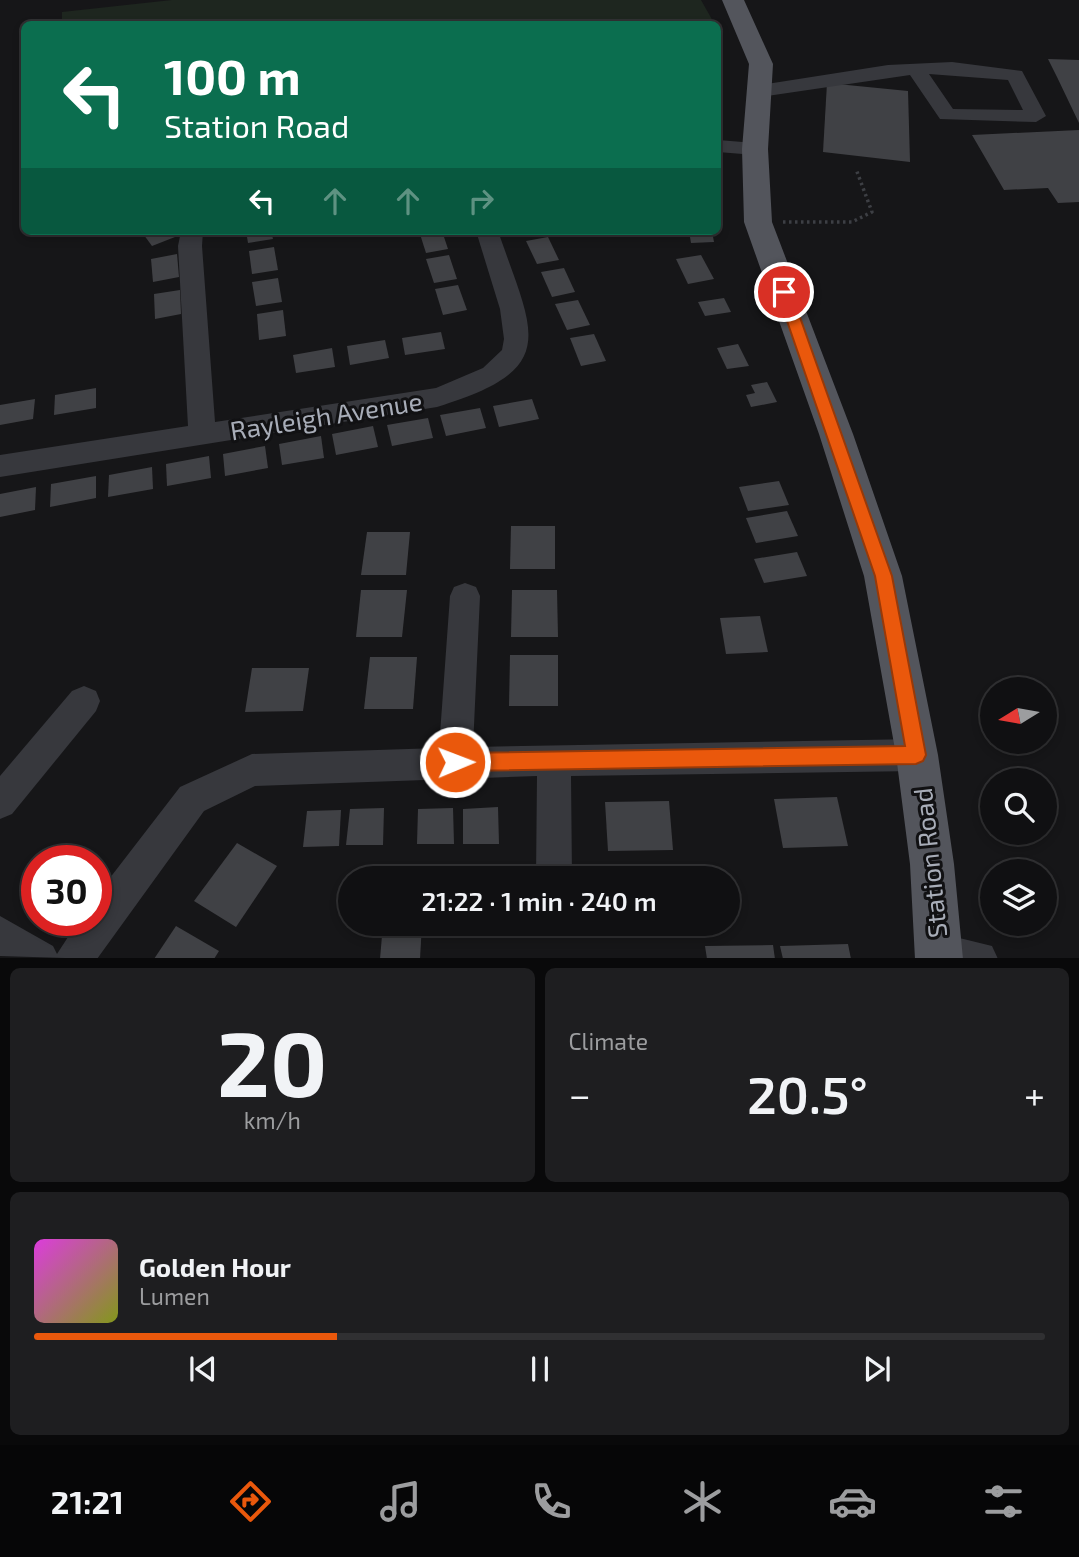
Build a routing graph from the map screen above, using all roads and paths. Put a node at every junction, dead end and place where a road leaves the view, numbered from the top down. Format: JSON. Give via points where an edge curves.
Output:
{"nodes":[{"id":1,"x":733,"y":0,"type":"edge"},
{"id":2,"x":916,"y":69,"type":"junction"},
{"id":3,"x":761,"y":91,"type":"junction"},
{"id":4,"x":721,"y":146,"type":"edge"},
{"id":5,"x":755,"y":149,"type":"junction"},
{"id":6,"x":856,"y":169,"type":"dead end"},
{"id":7,"x":758,"y":222,"type":"junction"},
{"id":8,"x":191,"y":235,"type":"edge"},
{"id":9,"x":488,"y":235,"type":"edge"},
{"id":10,"x":202,"y":434,"type":"junction"},
{"id":11,"x":0,"y":466,"type":"edge"},
{"id":12,"x":465,"y":596,"type":"dead end"},
{"id":13,"x":84,"y":701,"type":"dead end"},
{"id":14,"x":916,"y":755,"type":"junction"},
{"id":15,"x":554,"y":760,"type":"junction"},
{"id":16,"x":455,"y":762,"type":"junction"},
{"id":17,"x":0,"y":802,"type":"edge"},
{"id":18,"x":554,"y":866,"type":"edge"},
{"id":19,"x":0,"y":935,"type":"edge"},
{"id":20,"x":952,"y":956,"type":"edge"},
{"id":21,"x":40,"y":958,"type":"edge"},
{"id":22,"x":74,"y":958,"type":"edge"}],
"edges":[{"from":1,"to":3,"type":"main road","name":"Station Road","via":[[761,64]]},
{"from":2,"to":2,"type":"street","via":[[979,67],[1015,75],[1036,116],[947,115]]},
{"from":2,"to":3,"type":"street"},
{"from":3,"to":5,"type":"main road","name":"Station Road"},
{"from":4,"to":5,"type":"street"},
{"from":5,"to":7,"type":"main road","name":"Station Road"},
{"from":6,"to":7,"type":"path","via":[[872,212],[852,222]]},
{"from":7,"to":14,"type":"main road","name":"Station Road","via":[[883,576]]},
{"from":8,"to":10,"type":"street"},
{"from":9,"to":10,"type":"street","name":"Rayleigh Avenue","via":[[517,327],[515,352],[498,369],[470,386],[437,397]]},
{"from":10,"to":11,"type":"street","name":"Rayleigh Avenue"},
{"from":12,"to":16,"type":"street"},
{"from":13,"to":17,"type":"street"},
{"from":14,"to":15,"type":"street"},
{"from":14,"to":20,"type":"main road","name":"Station Road"},
{"from":15,"to":16,"type":"street"},
{"from":15,"to":18,"type":"street"},
{"from":16,"to":22,"type":"street","via":[[252,770],[192,799]]},
{"from":19,"to":21,"type":"street"}]}
